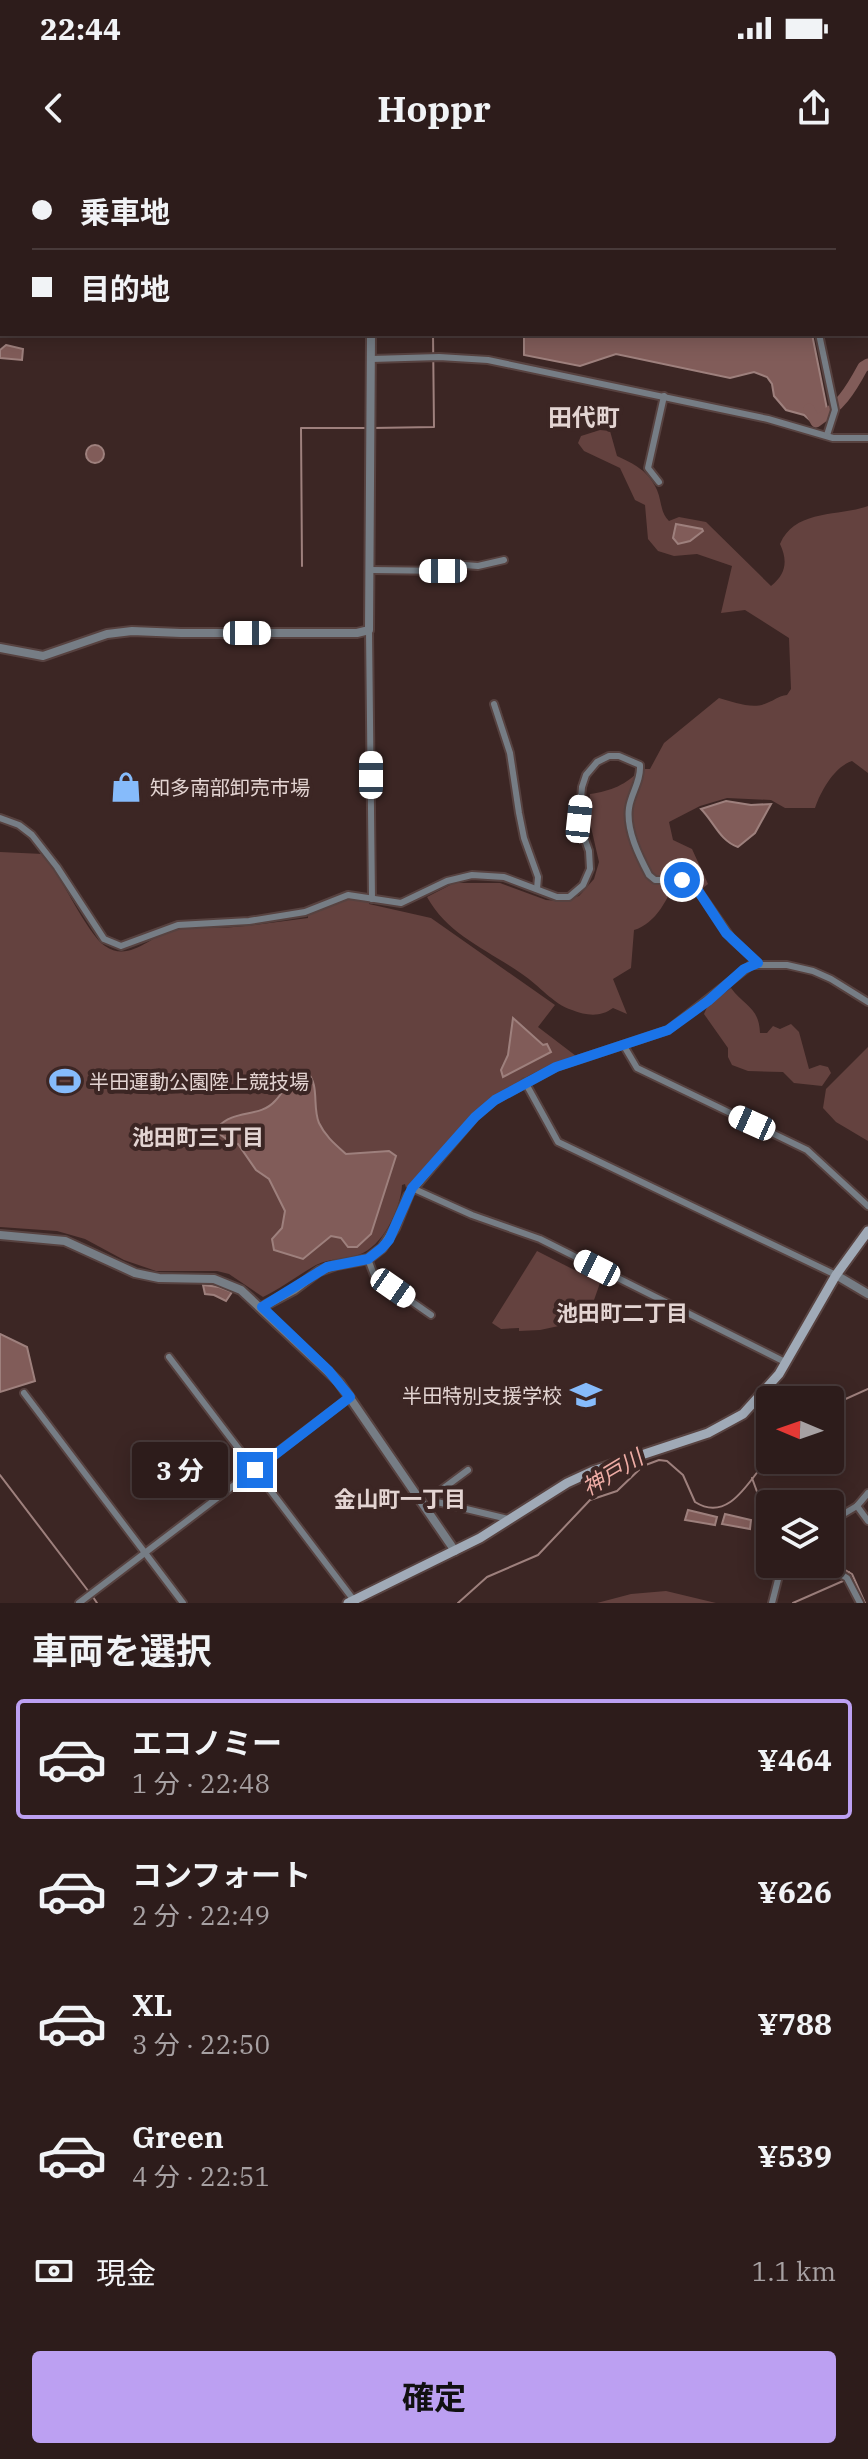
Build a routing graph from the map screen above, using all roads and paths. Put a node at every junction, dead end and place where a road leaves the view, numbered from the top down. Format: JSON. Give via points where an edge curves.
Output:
{"nodes":[{"id":1,"x":371,"y":336,"type":"edge"},
{"id":2,"x":819,"y":336,"type":"edge"},
{"id":3,"x":371,"y":359,"type":"junction"},
{"id":4,"x":664,"y":396,"type":"junction"},
{"id":5,"x":827,"y":435,"type":"junction"},
{"id":6,"x":868,"y":438,"type":"edge"},
{"id":7,"x":659,"y":482,"type":"dead end"},
{"id":8,"x":504,"y":560,"type":"dead end"},
{"id":9,"x":371,"y":570,"type":"junction"},
{"id":10,"x":369,"y":630,"type":"junction"},
{"id":11,"x":0,"y":648,"type":"edge"},
{"id":12,"x":494,"y":704,"type":"dead end"},
{"id":13,"x":0,"y":818,"type":"edge"},
{"id":14,"x":537,"y":889,"type":"junction"},
{"id":15,"x":372,"y":899,"type":"junction"},
{"id":16,"x":758,"y":963,"type":"junction"},
{"id":17,"x":868,"y":1002,"type":"edge"},
{"id":18,"x":624,"y":1046,"type":"junction"},
{"id":19,"x":525,"y":1082,"type":"junction"},
{"id":20,"x":410,"y":1192,"type":"junction"},
{"id":21,"x":867,"y":1204,"type":"edge"},
{"id":22,"x":868,"y":1231,"type":"edge"},
{"id":23,"x":0,"y":1235,"type":"edge"},
{"id":24,"x":368,"y":1259,"type":"junction"},
{"id":25,"x":836,"y":1275,"type":"junction"},
{"id":26,"x":868,"y":1294,"type":"edge"},
{"id":27,"x":262,"y":1307,"type":"junction"},
{"id":28,"x":431,"y":1315,"type":"dead end"},
{"id":29,"x":169,"y":1357,"type":"dead end"},
{"id":30,"x":785,"y":1362,"type":"junction"},
{"id":31,"x":24,"y":1393,"type":"dead end"},
{"id":32,"x":350,"y":1397,"type":"junction"},
{"id":33,"x":255,"y":1470,"type":"junction"},
{"id":34,"x":468,"y":1470,"type":"dead end"},
{"id":35,"x":868,"y":1493,"type":"edge"},
{"id":36,"x":857,"y":1506,"type":"junction"},
{"id":37,"x":844,"y":1514,"type":"edge"},
{"id":38,"x":509,"y":1519,"type":"junction"},
{"id":39,"x":868,"y":1521,"type":"edge"},
{"id":40,"x":455,"y":1551,"type":"junction"},
{"id":41,"x":144,"y":1553,"type":"junction"},
{"id":42,"x":844,"y":1576,"type":"edge"},
{"id":43,"x":778,"y":1578,"type":"edge"},
{"id":44,"x":352,"y":1602,"type":"edge"},
{"id":45,"x":79,"y":1603,"type":"edge"},
{"id":46,"x":183,"y":1603,"type":"edge"},
{"id":47,"x":772,"y":1603,"type":"edge"},
{"id":48,"x":860,"y":1603,"type":"edge"}],
"edges":[{"from":1,"to":3,"type":"street"},
{"from":2,"to":5,"type":"street","via":[[835,410]]},
{"from":3,"to":4,"type":"street","via":[[488,360]]},
{"from":3,"to":9,"type":"street"},
{"from":4,"to":5,"type":"street"},
{"from":4,"to":7,"type":"street","via":[[648,468]]},
{"from":5,"to":6,"type":"street"},
{"from":8,"to":9,"type":"street","via":[[478,566],[450,564],[448,571]]},
{"from":9,"to":10,"type":"street"},
{"from":10,"to":11,"type":"street","via":[[132,631],[43,656]]},
{"from":10,"to":15,"type":"street"},
{"from":12,"to":14,"type":"street","via":[[510,753]]},
{"from":13,"to":15,"type":"street","via":[[32,835],[102,936],[118,946],[183,924],[224,924],[305,912],[348,895]]},
{"from":14,"to":15,"type":"street","via":[[504,877],[472,875],[406,902]]},
{"from":14,"to":16,"type":"street","via":[[565,898],[583,885],[591,864],[579,823],[586,775],[604,757],[626,758],[640,765],[629,824],[649,875],[695,886],[726,933]]},
{"from":16,"to":17,"type":"street","via":[[813,971]]},
{"from":16,"to":18,"type":"street","via":[[668,1030]]},
{"from":18,"to":19,"type":"street"},
{"from":18,"to":21,"type":"street","via":[[637,1068],[807,1150]]},
{"from":19,"to":20,"type":"street","via":[[475,1117]]},
{"from":19,"to":25,"type":"street","via":[[558,1142]]},
{"from":20,"to":24,"type":"street","via":[[389,1240]]},
{"from":20,"to":30,"type":"street","via":[[540,1239]]},
{"from":22,"to":25,"type":"main road"},
{"from":23,"to":27,"type":"street","via":[[78,1244],[150,1277],[214,1279],[241,1290]]},
{"from":24,"to":27,"type":"street","via":[[327,1267]]},
{"from":24,"to":28,"type":"street","via":[[374,1275]]},
{"from":25,"to":26,"type":"street"},
{"from":25,"to":30,"type":"main road"},
{"from":27,"to":32,"type":"street"},
{"from":29,"to":33,"type":"street"},
{"from":30,"to":38,"type":"main road","via":[[755,1404],[721,1428],[593,1471]]},
{"from":31,"to":41,"type":"street"},
{"from":32,"to":33,"type":"street"},
{"from":32,"to":40,"type":"street"},
{"from":33,"to":41,"type":"street"},
{"from":33,"to":44,"type":"street"},
{"from":34,"to":38,"type":"street","via":[[433,1496],[437,1502]]},
{"from":35,"to":36,"type":"street"},
{"from":36,"to":37,"type":"street"},
{"from":36,"to":39,"type":"street"},
{"from":38,"to":40,"type":"main road"},
{"from":40,"to":44,"type":"main road"},
{"from":41,"to":45,"type":"street"},
{"from":41,"to":46,"type":"street"},
{"from":42,"to":48,"type":"street"},
{"from":43,"to":47,"type":"street"}]}
